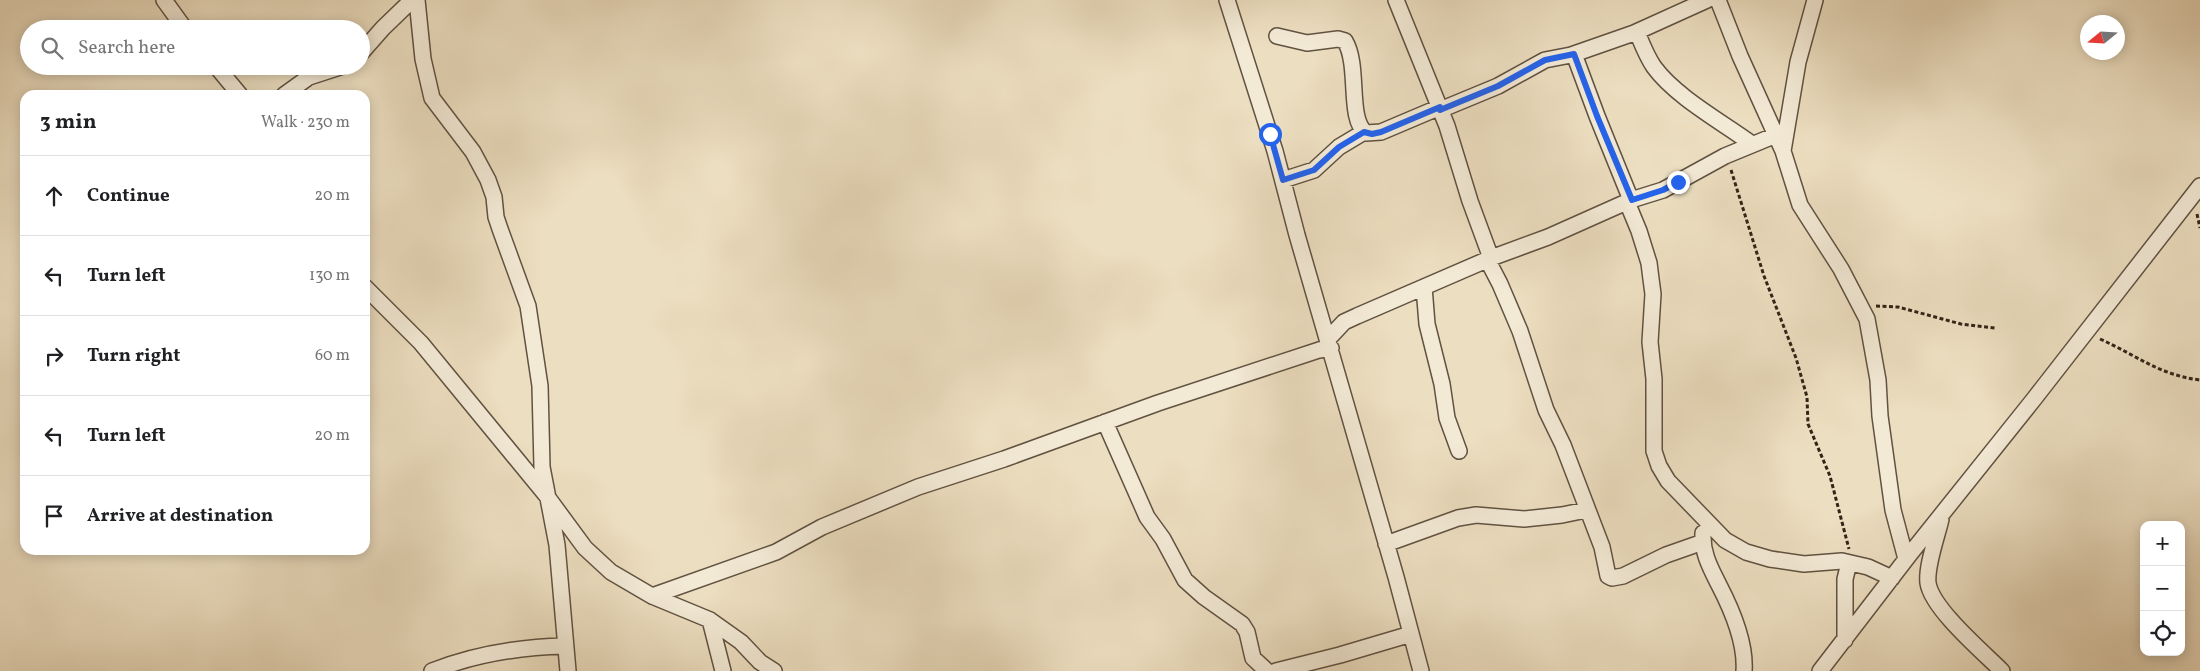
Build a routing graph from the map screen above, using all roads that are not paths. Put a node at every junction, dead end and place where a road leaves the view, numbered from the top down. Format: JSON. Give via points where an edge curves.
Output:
{"nodes":[{"id":1,"x":164,"y":0,"type":"edge"},
{"id":2,"x":412,"y":0,"type":"edge"},
{"id":3,"x":417,"y":0,"type":"edge"},
{"id":4,"x":1227,"y":0,"type":"edge"},
{"id":5,"x":1396,"y":0,"type":"edge"},
{"id":6,"x":1707,"y":0,"type":"edge"},
{"id":7,"x":1718,"y":0,"type":"edge"},
{"id":8,"x":1815,"y":0,"type":"edge"},
{"id":9,"x":178,"y":20,"type":"edge"},
{"id":10,"x":1637,"y":32,"type":"junction"},
{"id":11,"x":1277,"y":36,"type":"dead end"},
{"id":12,"x":370,"y":43,"type":"edge"},
{"id":13,"x":1574,"y":54,"type":"junction"},
{"id":14,"x":223,"y":75,"type":"edge"},
{"id":15,"x":318,"y":75,"type":"edge"},
{"id":16,"x":236,"y":90,"type":"edge"},
{"id":17,"x":291,"y":90,"type":"edge"},
{"id":18,"x":1440,"y":108,"type":"junction"},
{"id":19,"x":1364,"y":132,"type":"junction"},
{"id":20,"x":1776,"y":136,"type":"junction"},
{"id":21,"x":1752,"y":144,"type":"junction"},
{"id":22,"x":1783,"y":151,"type":"junction"},
{"id":23,"x":1283,"y":180,"type":"junction"},
{"id":24,"x":2200,"y":186,"type":"edge"},
{"id":25,"x":1629,"y":201,"type":"junction"},
{"id":26,"x":1489,"y":259,"type":"junction"},
{"id":27,"x":1424,"y":287,"type":"junction"},
{"id":28,"x":370,"y":292,"type":"edge"},
{"id":29,"x":1329,"y":344,"type":"junction"},
{"id":30,"x":1105,"y":422,"type":"junction"},
{"id":31,"x":1459,"y":451,"type":"dead end"},
{"id":32,"x":546,"y":495,"type":"junction"},
{"id":33,"x":1586,"y":510,"type":"junction"},
{"id":34,"x":1942,"y":514,"type":"junction"},
{"id":35,"x":1704,"y":519,"type":"junction"},
{"id":36,"x":1703,"y":542,"type":"junction"},
{"id":37,"x":1386,"y":544,"type":"junction"},
{"id":38,"x":1906,"y":559,"type":"junction"},
{"id":39,"x":1851,"y":563,"type":"junction"},
{"id":40,"x":1892,"y":578,"type":"junction"},
{"id":41,"x":652,"y":596,"type":"junction"},
{"id":42,"x":710,"y":620,"type":"junction"},
{"id":43,"x":1411,"y":634,"type":"junction"},
{"id":44,"x":1845,"y":640,"type":"junction"},
{"id":45,"x":565,"y":646,"type":"junction"},
{"id":46,"x":432,"y":671,"type":"edge"},
{"id":47,"x":568,"y":671,"type":"edge"},
{"id":48,"x":723,"y":671,"type":"edge"},
{"id":49,"x":774,"y":671,"type":"edge"},
{"id":50,"x":1267,"y":671,"type":"edge"},
{"id":51,"x":1276,"y":671,"type":"edge"},
{"id":52,"x":1422,"y":671,"type":"edge"},
{"id":53,"x":1744,"y":671,"type":"edge"},
{"id":54,"x":1820,"y":671,"type":"edge"},
{"id":55,"x":2002,"y":671,"type":"edge"}],
"edges":[{"from":1,"to":9,"type":"street"},
{"from":2,"to":12,"type":"street"},
{"from":3,"to":32,"type":"street","via":[[423,59],[432,98],[468,145],[488,180],[500,230],[528,306],[540,386]]},
{"from":4,"to":23,"type":"street"},
{"from":5,"to":18,"type":"street"},
{"from":6,"to":10,"type":"street"},
{"from":7,"to":20,"type":"street"},
{"from":8,"to":22,"type":"street","via":[[1798,62]]},
{"from":10,"to":13,"type":"street"},
{"from":10,"to":21,"type":"street","via":[[1654,67],[1664,77],[1689,100]]},
{"from":11,"to":19,"type":"street","via":[[1306,43],[1345,41],[1353,63],[1355,109]]},
{"from":13,"to":18,"type":"street","via":[[1545,60],[1498,86]]},
{"from":13,"to":25,"type":"street"},
{"from":14,"to":16,"type":"street"},
{"from":15,"to":17,"type":"street"},
{"from":18,"to":19,"type":"street","via":[[1381,132]]},
{"from":18,"to":26,"type":"street"},
{"from":19,"to":23,"type":"street","via":[[1339,147],[1314,170]]},
{"from":20,"to":21,"type":"street"},
{"from":20,"to":22,"type":"street"},
{"from":21,"to":25,"type":"street","via":[[1663,190]]},
{"from":22,"to":38,"type":"street","via":[[1800,205],[1841,268],[1867,319],[1878,380],[1893,510]]},
{"from":23,"to":29,"type":"street"},
{"from":24,"to":34,"type":"street"},
{"from":25,"to":26,"type":"street"},
{"from":25,"to":35,"type":"street","via":[[1649,263],[1653,294],[1650,342],[1654,379],[1654,451],[1668,481]]},
{"from":26,"to":27,"type":"street"},
{"from":26,"to":33,"type":"street","via":[[1520,331],[1546,410],[1563,445]]},
{"from":27,"to":29,"type":"street","via":[[1344,322]]},
{"from":27,"to":31,"type":"street","via":[[1428,330],[1447,418]]},
{"from":28,"to":32,"type":"street","via":[[421,344]]},
{"from":29,"to":30,"type":"street"},
{"from":29,"to":37,"type":"street"},
{"from":30,"to":41,"type":"street","via":[[891,498],[822,527],[776,552]]},
{"from":30,"to":50,"type":"street","via":[[1147,517],[1185,580],[1242,624],[1254,658]]},
{"from":32,"to":41,"type":"street","via":[[585,548],[611,572]]},
{"from":32,"to":45,"type":"street","via":[[557,545]]},
{"from":33,"to":36,"type":"street","via":[[1602,547],[1610,578],[1623,576]]},
{"from":33,"to":37,"type":"street","via":[[1524,519],[1476,515],[1458,518]]},
{"from":34,"to":38,"type":"street"},
{"from":34,"to":55,"type":"street","via":[[1929,574],[1930,591],[1951,620]]},
{"from":35,"to":36,"type":"street"},
{"from":35,"to":39,"type":"street","via":[[1724,540],[1746,552],[1804,564]]},
{"from":36,"to":53,"type":"street","via":[[1704,553],[1742,645]]},
{"from":37,"to":43,"type":"street"},
{"from":38,"to":40,"type":"street"},
{"from":39,"to":40,"type":"street","via":[[1868,566]]},
{"from":39,"to":44,"type":"street","via":[[1845,579]]},
{"from":40,"to":44,"type":"street"},
{"from":41,"to":42,"type":"street"},
{"from":42,"to":48,"type":"street"},
{"from":42,"to":49,"type":"street"},
{"from":43,"to":51,"type":"street"},
{"from":43,"to":52,"type":"street"},
{"from":44,"to":54,"type":"street"},
{"from":45,"to":46,"type":"street","via":[[494,652]]},
{"from":45,"to":47,"type":"street"}]}
